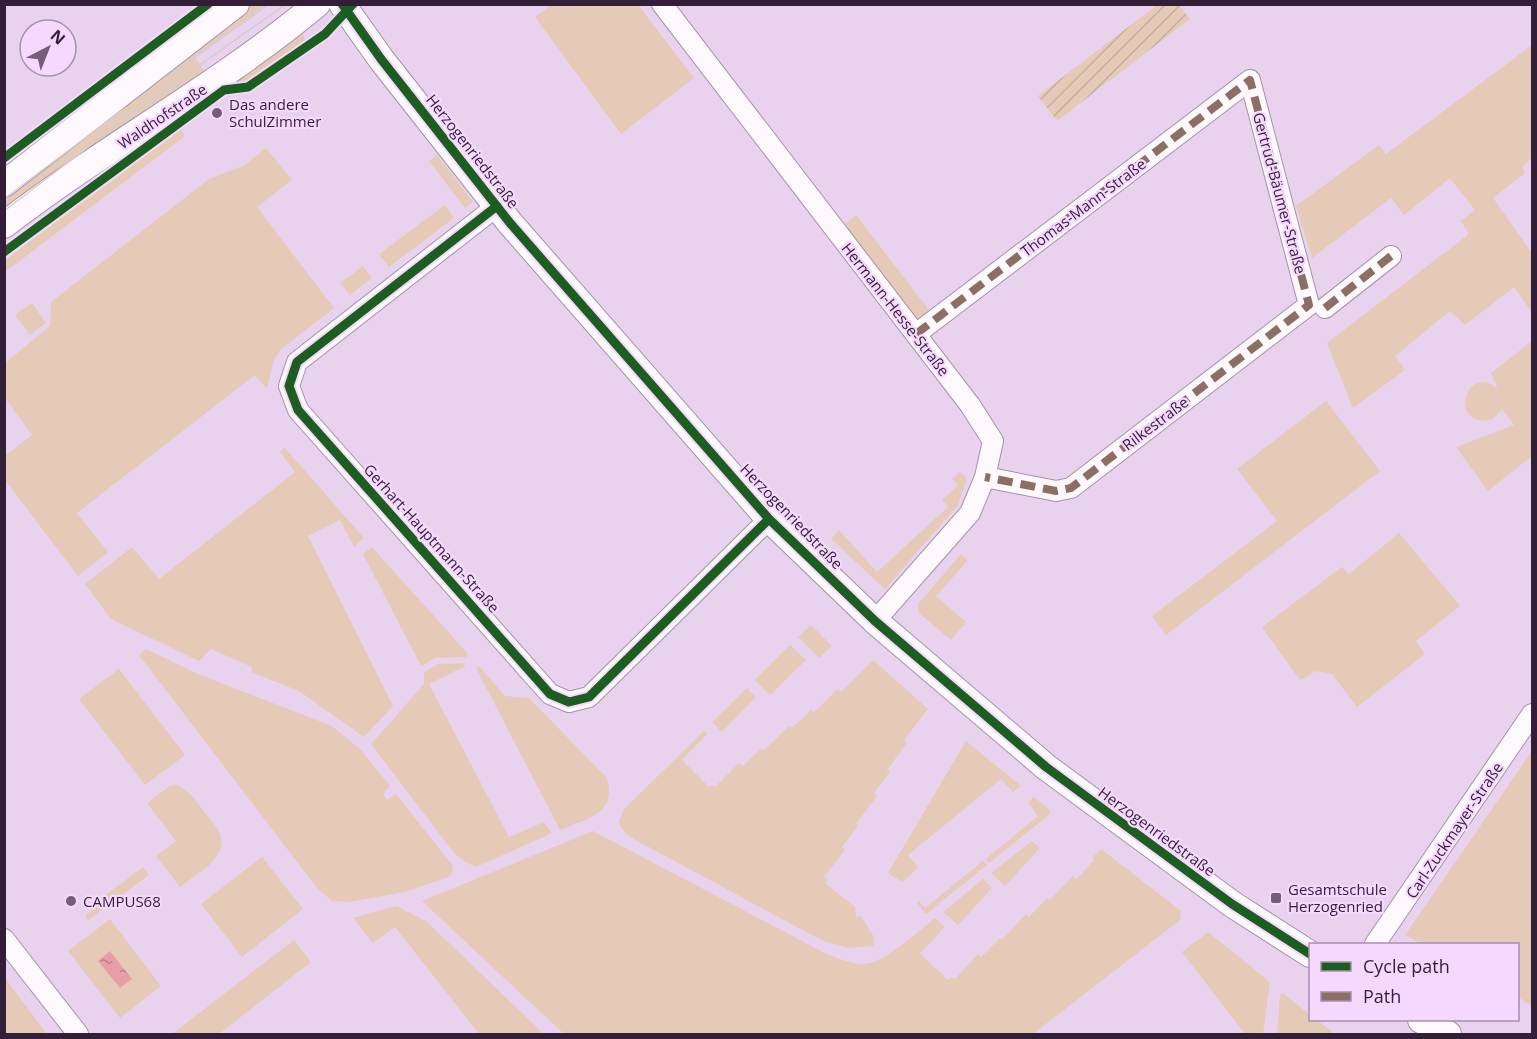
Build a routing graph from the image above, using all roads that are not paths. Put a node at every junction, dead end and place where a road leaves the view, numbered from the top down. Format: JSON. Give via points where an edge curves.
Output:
{"nodes":[{"id":1,"x":236,"y":4,"type":"edge"},
{"id":2,"x":317,"y":4,"type":"edge"},
{"id":3,"x":342,"y":4,"type":"edge"},
{"id":4,"x":662,"y":4,"type":"edge"},
{"id":5,"x":1250,"y":80,"type":"joint"},
{"id":6,"x":4,"y":184,"type":"edge"},
{"id":7,"x":497,"y":206,"type":"junction"},
{"id":8,"x":4,"y":225,"type":"edge"},
{"id":9,"x":1391,"y":256,"type":"dead end"},
{"id":10,"x":1317,"y":307,"type":"junction"},
{"id":11,"x":916,"y":334,"type":"junction"},
{"id":12,"x":986,"y":477,"type":"junction"},
{"id":13,"x":769,"y":519,"type":"junction"},
{"id":14,"x":875,"y":621,"type":"junction"},
{"id":15,"x":1533,"y":714,"type":"edge"},
{"id":16,"x":4,"y":939,"type":"edge"},
{"id":17,"x":1376,"y":943,"type":"edge"},
{"id":18,"x":1309,"y":953,"type":"edge"},
{"id":19,"x":1423,"y":1021,"type":"edge"},
{"id":20,"x":78,"y":1035,"type":"edge"},
{"id":21,"x":1448,"y":1035,"type":"edge"}],
"edges":[{"from":1,"to":6,"type":"street"},
{"from":2,"to":8,"type":"street","name":"Waldhofstraße"},
{"from":3,"to":7,"type":"street","name":"Herzogenriedstraße"},
{"from":4,"to":11,"type":"street","name":"Hermann-Hesse-Straße"},
{"from":5,"to":10,"type":"street","name":"Gertrud-Bäumer-Straße"},
{"from":5,"to":11,"type":"street","name":"Thomas-Mann-Straße"},
{"from":7,"to":13,"type":"street","name":"Herzogenriedstraße"},
{"from":7,"to":13,"type":"street","name":"Gerhart-Hauptmann-Straße","via":[[297,362],[289,386],[298,410],[550,694],[569,702],[589,697]]},
{"from":9,"to":10,"type":"street","name":"Rilkestraße"},
{"from":10,"to":12,"type":"street","name":"Rilkestraße","via":[[1071,488],[1056,491]]},
{"from":11,"to":12,"type":"street","name":"Hermann-Hesse-Straße","via":[[993,441]]},
{"from":12,"to":14,"type":"street","name":"Hermann-Hesse-Straße","via":[[970,513]]},
{"from":13,"to":14,"type":"street","name":"Herzogenriedstraße"},
{"from":14,"to":18,"type":"street","name":"Herzogenriedstraße","via":[[1053,773],[1232,904]]},
{"from":15,"to":17,"type":"street","name":"Carl-Zuckmayer-Straße"},
{"from":16,"to":20,"type":"street"},
{"from":19,"to":21,"type":"street"}]}
